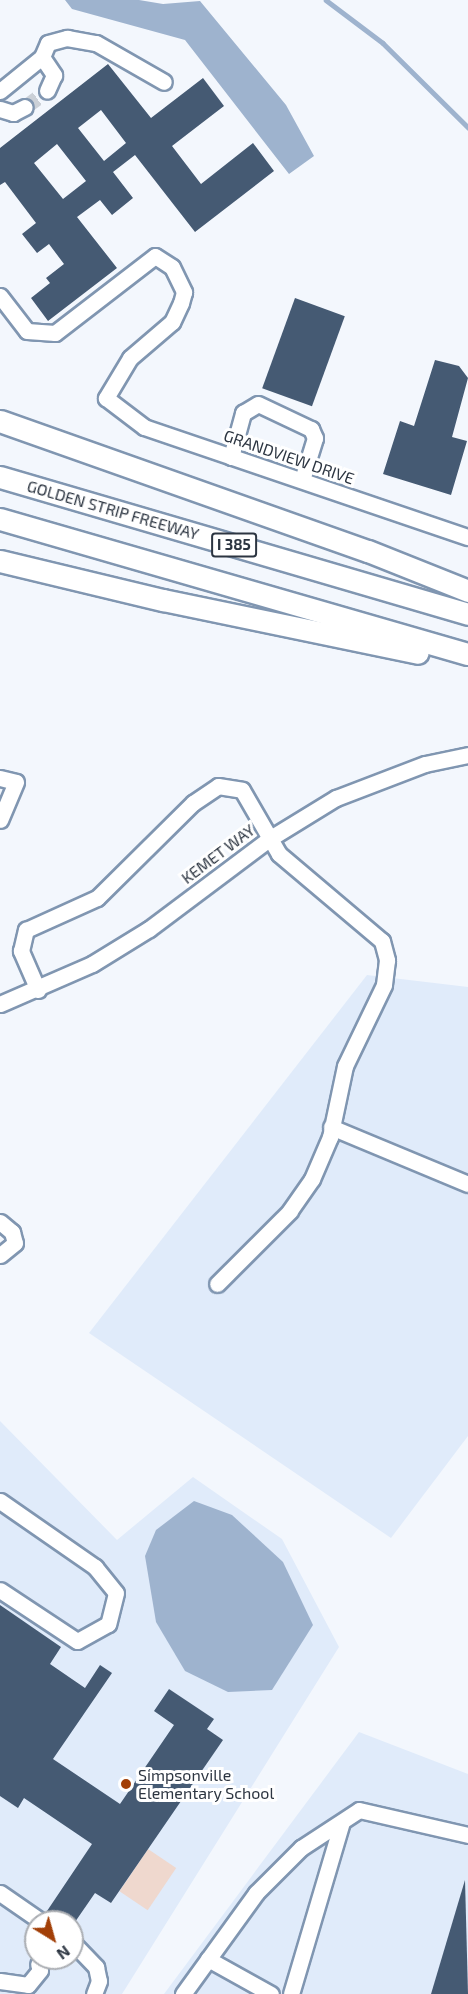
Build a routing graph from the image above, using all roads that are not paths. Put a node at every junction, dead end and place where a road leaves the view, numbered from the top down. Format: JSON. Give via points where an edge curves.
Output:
{"nodes":[{"id":1,"x":42,"y":57,"type":"junction"},
{"id":2,"x":164,"y":82,"type":"dead end"},
{"id":3,"x":0,"y":91,"type":"edge"},
{"id":4,"x":47,"y":91,"type":"dead end"},
{"id":5,"x":25,"y":107,"type":"tunnel mouth"},
{"id":6,"x":0,"y":109,"type":"edge"},
{"id":7,"x":0,"y":296,"type":"edge"},
{"id":8,"x":0,"y":421,"type":"edge"},
{"id":9,"x":231,"y":457,"type":"junction"},
{"id":10,"x":0,"y":477,"type":"edge"},
{"id":11,"x":302,"y":480,"type":"junction"},
{"id":12,"x":0,"y":519,"type":"edge"},
{"id":13,"x":468,"y":537,"type":"edge"},
{"id":14,"x":0,"y":561,"type":"edge"},
{"id":15,"x":468,"y":591,"type":"edge"},
{"id":16,"x":468,"y":614,"type":"edge"},
{"id":17,"x":468,"y":654,"type":"edge"},
{"id":18,"x":468,"y":663,"type":"edge"},
{"id":19,"x":468,"y":755,"type":"edge"},
{"id":20,"x":0,"y":778,"type":"edge"},
{"id":21,"x":0,"y":820,"type":"edge"},
{"id":22,"x":269,"y":839,"type":"junction"},
{"id":23,"x":38,"y":990,"type":"junction"},
{"id":24,"x":0,"y":1004,"type":"edge"},
{"id":25,"x":331,"y":1127,"type":"junction"},
{"id":26,"x":468,"y":1184,"type":"edge"},
{"id":27,"x":0,"y":1222,"type":"edge"},
{"id":28,"x":0,"y":1256,"type":"edge"},
{"id":29,"x":217,"y":1284,"type":"dead end"},
{"id":30,"x":0,"y":1501,"type":"edge"},
{"id":31,"x":0,"y":1590,"type":"edge"},
{"id":32,"x":342,"y":1822,"type":"junction"},
{"id":33,"x":468,"y":1835,"type":"edge"},
{"id":34,"x":0,"y":1893,"type":"edge"},
{"id":35,"x":25,"y":1910,"type":"edge"},
{"id":36,"x":84,"y":1954,"type":"edge"},
{"id":37,"x":208,"y":1959,"type":"junction"},
{"id":38,"x":40,"y":1970,"type":"edge"},
{"id":39,"x":0,"y":1981,"type":"edge"},
{"id":40,"x":94,"y":1994,"type":"edge"},
{"id":41,"x":183,"y":1994,"type":"edge"},
{"id":42,"x":271,"y":1994,"type":"edge"},
{"id":43,"x":291,"y":1994,"type":"edge"}],
"edges":[{"from":1,"to":2,"type":"street","via":[[48,43],[67,38],[96,43]]},
{"from":1,"to":3,"type":"street"},
{"from":1,"to":4,"type":"street","via":[[54,75]]},
{"from":5,"to":6,"type":"street","via":[[13,113]]},
{"from":7,"to":9,"type":"street","name":"GRANDVIEW DRIVE","via":[[27,331],[55,333],[155,256],[172,267],[184,292],[172,322],[129,358],[106,398],[144,427]]},
{"from":8,"to":15,"type":"highway","via":[[368,551]]},
{"from":9,"to":11,"type":"street","name":"GRANDVIEW DRIVE"},
{"from":9,"to":11,"type":"street","via":[[243,413],[258,405],[311,429],[315,438]]},
{"from":10,"to":16,"type":"highway","name":"GOLDEN STRIP FREEWAY","number":"I 385"},
{"from":11,"to":13,"type":"street","name":"GRANDVIEW DRIVE"},
{"from":12,"to":17,"type":"highway","number":"I 385"},
{"from":14,"to":18,"type":"highway","via":[[163,600]]},
{"from":19,"to":22,"type":"street","name":"KEMET WAY","via":[[375,780],[336,798]]},
{"from":20,"to":21,"type":"street","via":[[16,782]]},
{"from":22,"to":23,"type":"street","name":"KEMET WAY","via":[[149,929],[92,964]]},
{"from":22,"to":23,"type":"street","via":[[242,790],[218,786],[193,803],[97,898],[26,930],[21,951]]},
{"from":22,"to":25,"type":"street","via":[[279,854],[382,941],[387,960],[384,985],[345,1066]]},
{"from":23,"to":24,"type":"street","name":"KEMET WAY"},
{"from":25,"to":26,"type":"street"},
{"from":25,"to":29,"type":"street","via":[[312,1179],[290,1211]]},
{"from":27,"to":28,"type":"street","via":[[12,1232],[15,1243]]},
{"from":30,"to":31,"type":"street","via":[[95,1567],[116,1593],[108,1624],[77,1641]]},
{"from":32,"to":33,"type":"street","via":[[359,1810]]},
{"from":32,"to":37,"type":"street","via":[[301,1848],[256,1893]]},
{"from":32,"to":43,"type":"street"},
{"from":34,"to":35,"type":"street"},
{"from":36,"to":40,"type":"street","via":[[96,1967],[99,1981]]},
{"from":37,"to":41,"type":"street"},
{"from":37,"to":42,"type":"street"},
{"from":38,"to":39,"type":"street","via":[[28,1985]]}]}
